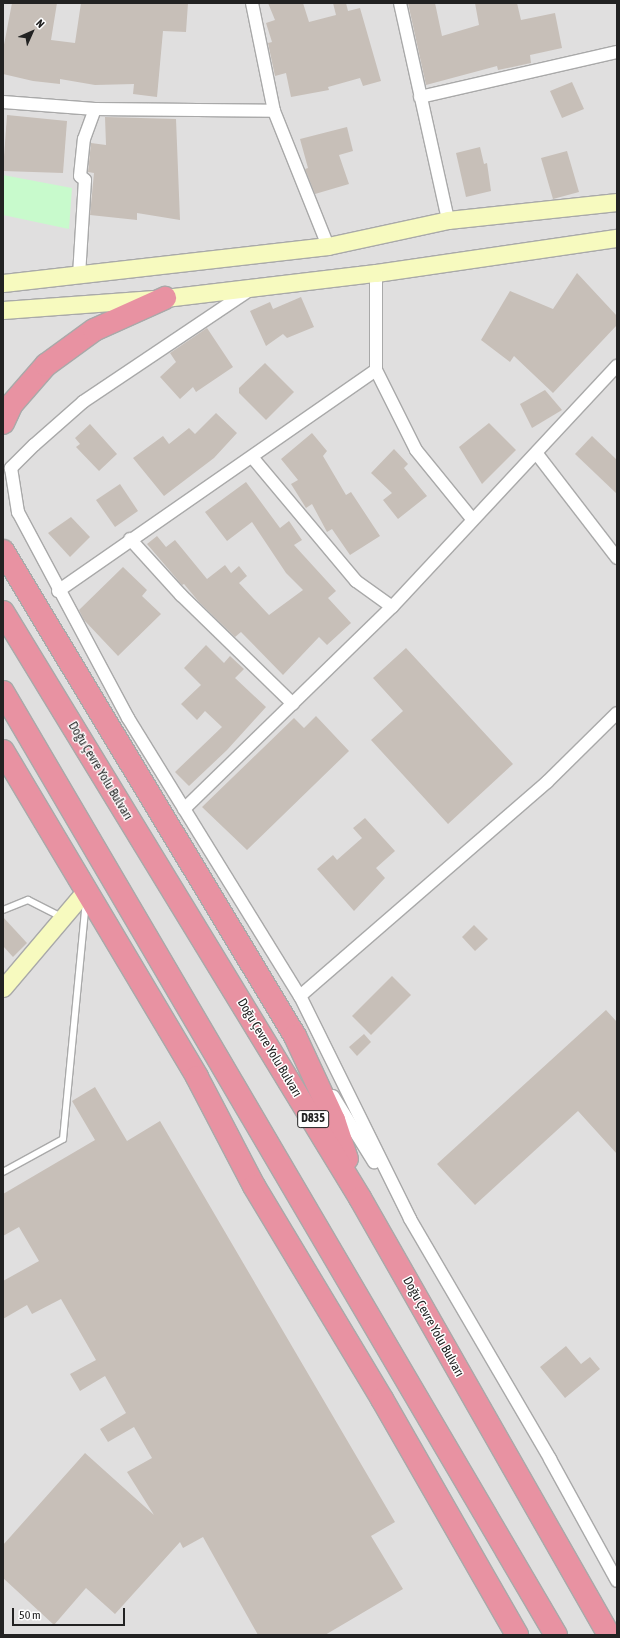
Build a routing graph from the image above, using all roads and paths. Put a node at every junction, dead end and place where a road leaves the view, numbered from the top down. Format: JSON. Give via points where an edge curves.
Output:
{"nodes":[{"id":1,"x":252,"y":3,"type":"edge"},
{"id":2,"x":400,"y":3,"type":"edge"},
{"id":3,"x":617,"y":52,"type":"edge"},
{"id":4,"x":420,"y":97,"type":"junction"},
{"id":5,"x":3,"y":102,"type":"edge"},
{"id":6,"x":95,"y":109,"type":"junction"},
{"id":7,"x":274,"y":111,"type":"junction"},
{"id":8,"x":617,"y":202,"type":"edge"},
{"id":9,"x":448,"y":220,"type":"junction"},
{"id":10,"x":617,"y":238,"type":"edge"},
{"id":11,"x":328,"y":246,"type":"junction"},
{"id":12,"x":376,"y":273,"type":"junction"},
{"id":13,"x":79,"y":275,"type":"junction"},
{"id":14,"x":3,"y":283,"type":"edge"},
{"id":15,"x":253,"y":288,"type":"junction"},
{"id":16,"x":165,"y":298,"type":"junction"},
{"id":17,"x":3,"y":310,"type":"edge"},
{"id":18,"x":617,"y":366,"type":"edge"},
{"id":19,"x":376,"y":370,"type":"junction"},
{"id":20,"x":3,"y":423,"type":"edge"},
{"id":21,"x":537,"y":454,"type":"junction"},
{"id":22,"x":252,"y":457,"type":"junction"},
{"id":23,"x":472,"y":519,"type":"junction"},
{"id":24,"x":130,"y":539,"type":"junction"},
{"id":25,"x":3,"y":551,"type":"edge"},
{"id":26,"x":617,"y":558,"type":"edge"},
{"id":27,"x":58,"y":590,"type":"junction"},
{"id":28,"x":392,"y":607,"type":"junction"},
{"id":29,"x":3,"y":612,"type":"edge"},
{"id":30,"x":3,"y":692,"type":"edge"},
{"id":31,"x":293,"y":704,"type":"junction"},
{"id":32,"x":617,"y":713,"type":"edge"},
{"id":33,"x":3,"y":751,"type":"edge"},
{"id":34,"x":184,"y":809,"type":"junction"},
{"id":35,"x":87,"y":889,"type":"junction"},
{"id":36,"x":3,"y":910,"type":"edge"},
{"id":37,"x":63,"y":918,"type":"junction"},
{"id":38,"x":3,"y":988,"type":"edge"},
{"id":39,"x":300,"y":996,"type":"junction"},
{"id":40,"x":295,"y":1036,"type":"junction"},
{"id":41,"x":3,"y":1172,"type":"edge"},
{"id":42,"x":360,"y":1198,"type":"junction"},
{"id":43,"x":410,"y":1219,"type":"junction"},
{"id":44,"x":617,"y":1581,"type":"edge"},
{"id":45,"x":517,"y":1635,"type":"edge"},
{"id":46,"x":556,"y":1635,"type":"edge"},
{"id":47,"x":609,"y":1635,"type":"edge"}],
"edges":[{"from":1,"to":7,"type":"street"},
{"from":2,"to":4,"type":"street"},
{"from":3,"to":4,"type":"street"},
{"from":4,"to":9,"type":"street"},
{"from":5,"to":6,"type":"street"},
{"from":6,"to":7,"type":"street"},
{"from":6,"to":13,"type":"street","via":[[84,139],[80,176],[85,180]]},
{"from":7,"to":11,"type":"street"},
{"from":8,"to":9,"type":"main road"},
{"from":9,"to":11,"type":"main road"},
{"from":10,"to":12,"type":"main road"},
{"from":11,"to":13,"type":"main road"},
{"from":12,"to":15,"type":"main road"},
{"from":12,"to":19,"type":"street"},
{"from":13,"to":14,"type":"main road"},
{"from":15,"to":16,"type":"main road"},
{"from":15,"to":27,"type":"street","via":[[83,402],[11,468],[18,512]]},
{"from":16,"to":17,"type":"main road"},
{"from":16,"to":20,"type":"highway","via":[[94,330],[46,365],[12,404]]},
{"from":18,"to":21,"type":"street"},
{"from":19,"to":22,"type":"street"},
{"from":19,"to":23,"type":"street","via":[[416,450]]},
{"from":21,"to":23,"type":"street"},
{"from":21,"to":26,"type":"street"},
{"from":22,"to":24,"type":"street"},
{"from":22,"to":28,"type":"street","via":[[356,581]]},
{"from":23,"to":28,"type":"street"},
{"from":24,"to":27,"type":"street"},
{"from":24,"to":31,"type":"street","via":[[181,595]]},
{"from":25,"to":40,"type":"highway"},
{"from":27,"to":34,"type":"street","via":[[128,718]]},
{"from":28,"to":31,"type":"street"},
{"from":29,"to":42,"type":"highway","name":"Doğu Çevre Yolu Bulvarı","number":"D835"},
{"from":30,"to":46,"type":"highway"},
{"from":31,"to":34,"type":"street"},
{"from":32,"to":39,"type":"street","via":[[547,782]]},
{"from":33,"to":35,"type":"highway"},
{"from":34,"to":39,"type":"street"},
{"from":35,"to":37,"type":"main road"},
{"from":35,"to":41,"type":"lane","via":[[63,1139]]},
{"from":35,"to":45,"type":"highway","via":[[197,1077],[254,1186],[382,1399]]},
{"from":36,"to":37,"type":"lane","via":[[28,900]]},
{"from":37,"to":38,"type":"main road"},
{"from":39,"to":43,"type":"street"},
{"from":40,"to":42,"type":"highway","via":[[334,1120]]},
{"from":40,"to":43,"type":"street"},
{"from":42,"to":47,"type":"highway","name":"Doğu Çevre Yolu Bulvarı","number":"D835"},
{"from":43,"to":44,"type":"street","via":[[550,1459]]}]}
